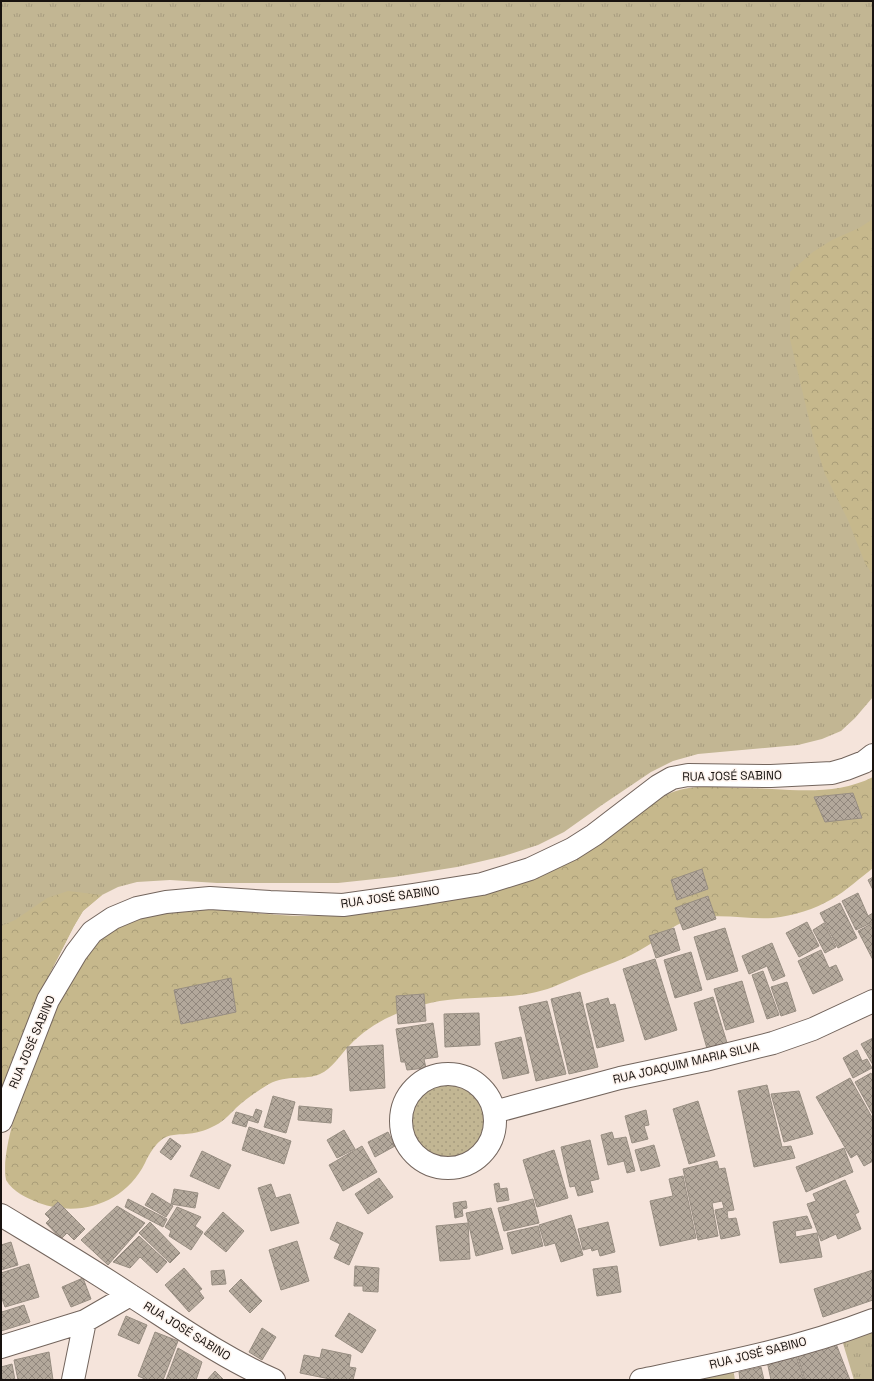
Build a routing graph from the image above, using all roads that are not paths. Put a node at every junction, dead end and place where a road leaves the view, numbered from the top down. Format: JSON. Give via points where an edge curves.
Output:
{"nodes":[{"id":1,"x":873,"y":755,"type":"edge"},
{"id":2,"x":873,"y":1001,"type":"edge"},
{"id":3,"x":494,"y":1112,"type":"junction"},
{"id":4,"x":1,"y":1121,"type":"edge"},
{"id":5,"x":1,"y":1215,"type":"edge"},
{"id":6,"x":130,"y":1295,"type":"junction"},
{"id":7,"x":873,"y":1320,"type":"edge"},
{"id":8,"x":85,"y":1321,"type":"junction"},
{"id":9,"x":1,"y":1347,"type":"edge"},
{"id":10,"x":73,"y":1380,"type":"edge"},
{"id":11,"x":274,"y":1380,"type":"edge"},
{"id":12,"x":641,"y":1380,"type":"edge"}],
"edges":[{"from":1,"to":4,"type":"street","name":"RUA JOSÉ SABINO","via":[[864,762],[832,773],[771,776],[688,775],[672,778],[572,849],[530,869],[482,884],[343,905],[210,898],[166,902],[137,908],[113,918],[92,932],[76,953],[48,1000]]},
{"from":2,"to":3,"type":"street","name":"RUA JOAQUIM MARIA SILVA","via":[[813,1029],[773,1043],[620,1078]]},
{"from":3,"to":3,"type":"street","via":[[486,1093],[472,1080],[452,1074],[439,1074],[420,1082],[407,1097],[401,1117],[402,1133],[409,1147],[420,1159],[442,1168],[458,1167],[476,1158],[489,1144],[494,1128]]},
{"from":5,"to":6,"type":"street","name":"RUA JOSÉ SABINO"},
{"from":6,"to":8,"type":"street"},
{"from":6,"to":11,"type":"street","name":"RUA JOSÉ SABINO","via":[[190,1334],[251,1370]]},
{"from":7,"to":12,"type":"street","name":"RUA JOSÉ SABINO","via":[[760,1355]]},
{"from":8,"to":9,"type":"street"},
{"from":8,"to":10,"type":"street"}]}
